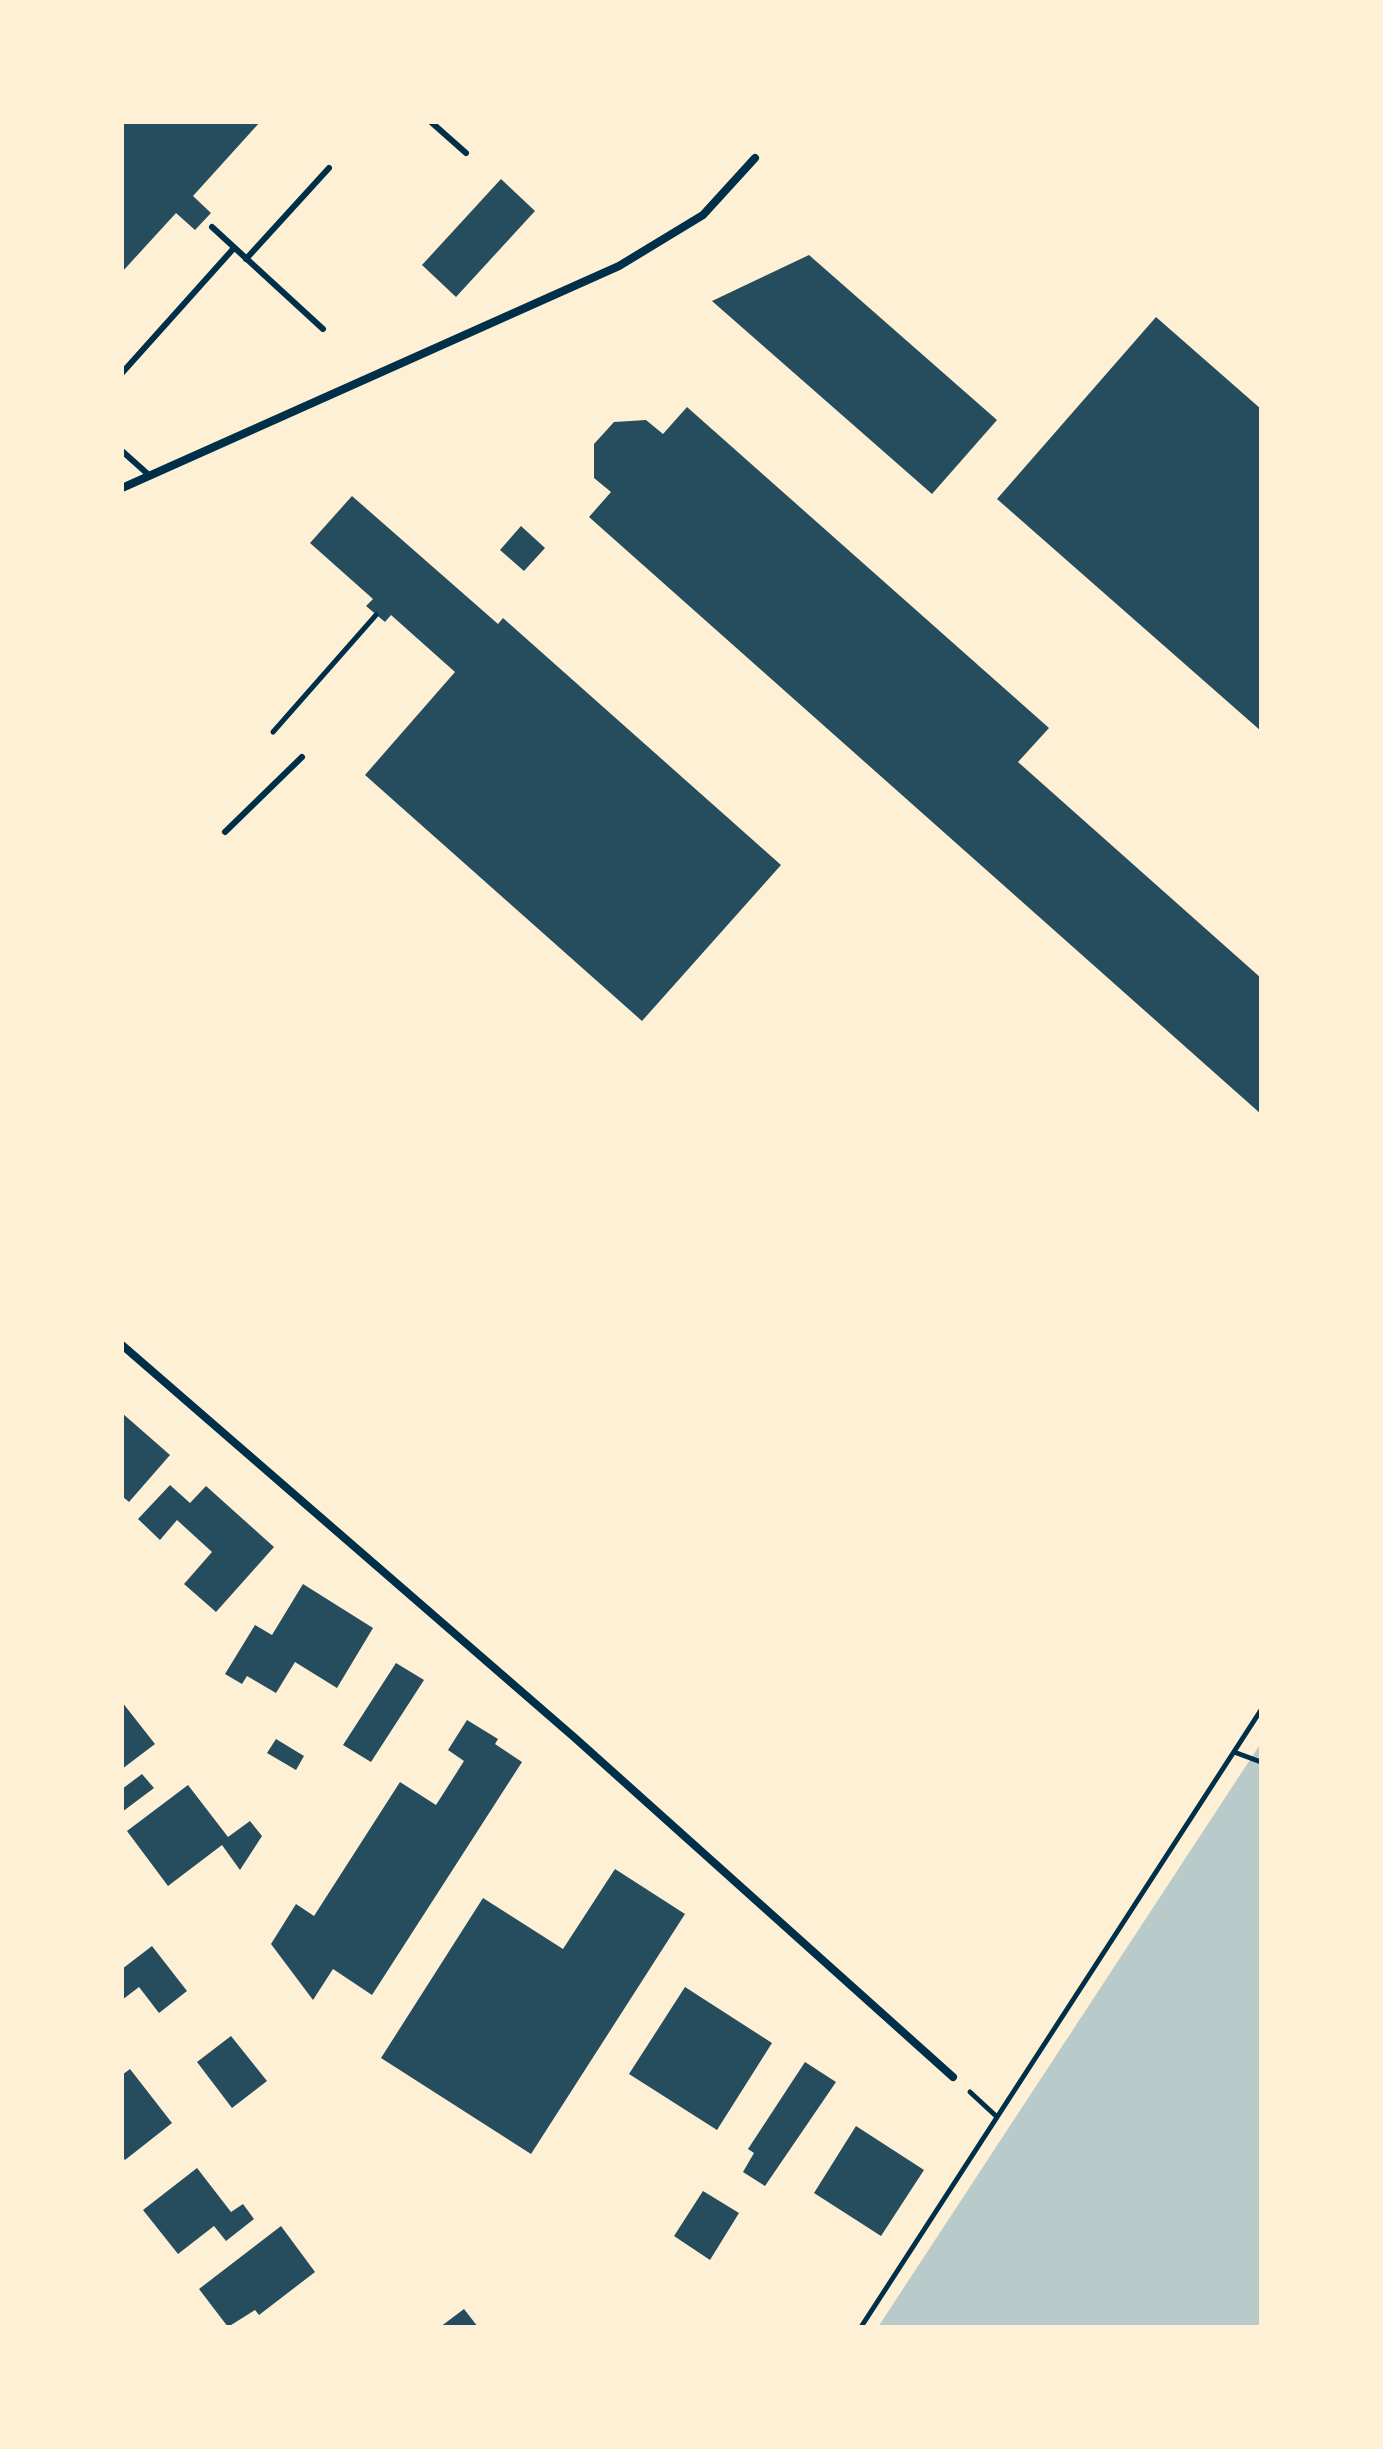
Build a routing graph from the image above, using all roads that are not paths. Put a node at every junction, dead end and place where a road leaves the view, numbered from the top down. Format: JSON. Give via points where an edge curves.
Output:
{"nodes":[{"id":1,"x":431,"y":122,"type":"edge"},
{"id":2,"x":466,"y":153,"type":"dead end"},
{"id":3,"x":755,"y":158,"type":"dead end"},
{"id":4,"x":329,"y":168,"type":"dead end"},
{"id":5,"x":212,"y":227,"type":"dead end"},
{"id":6,"x":234,"y":248,"type":"junction"},
{"id":7,"x":246,"y":259,"type":"junction"},
{"id":8,"x":323,"y":329,"type":"dead end"},
{"id":9,"x":122,"y":373,"type":"edge"},
{"id":10,"x":122,"y":451,"type":"edge"},
{"id":11,"x":150,"y":476,"type":"junction"},
{"id":12,"x":122,"y":488,"type":"edge"},
{"id":13,"x":302,"y":757,"type":"dead end"},
{"id":14,"x":225,"y":832,"type":"dead end"},
{"id":15,"x":122,"y":1345,"type":"edge"},
{"id":16,"x":953,"y":2077,"type":"road end"}],
"edges":[{"from":1,"to":2,"type":"lane"},
{"from":3,"to":11,"type":"street","via":[[703,215],[619,266]]},
{"from":4,"to":7,"type":"lane"},
{"from":5,"to":6,"type":"lane"},
{"from":6,"to":7,"type":"lane"},
{"from":6,"to":9,"type":"lane"},
{"from":7,"to":8,"type":"lane"},
{"from":10,"to":11,"type":"lane"},
{"from":11,"to":12,"type":"street"},
{"from":13,"to":14,"type":"lane"},
{"from":15,"to":16,"type":"street","via":[[575,1738]]}]}
